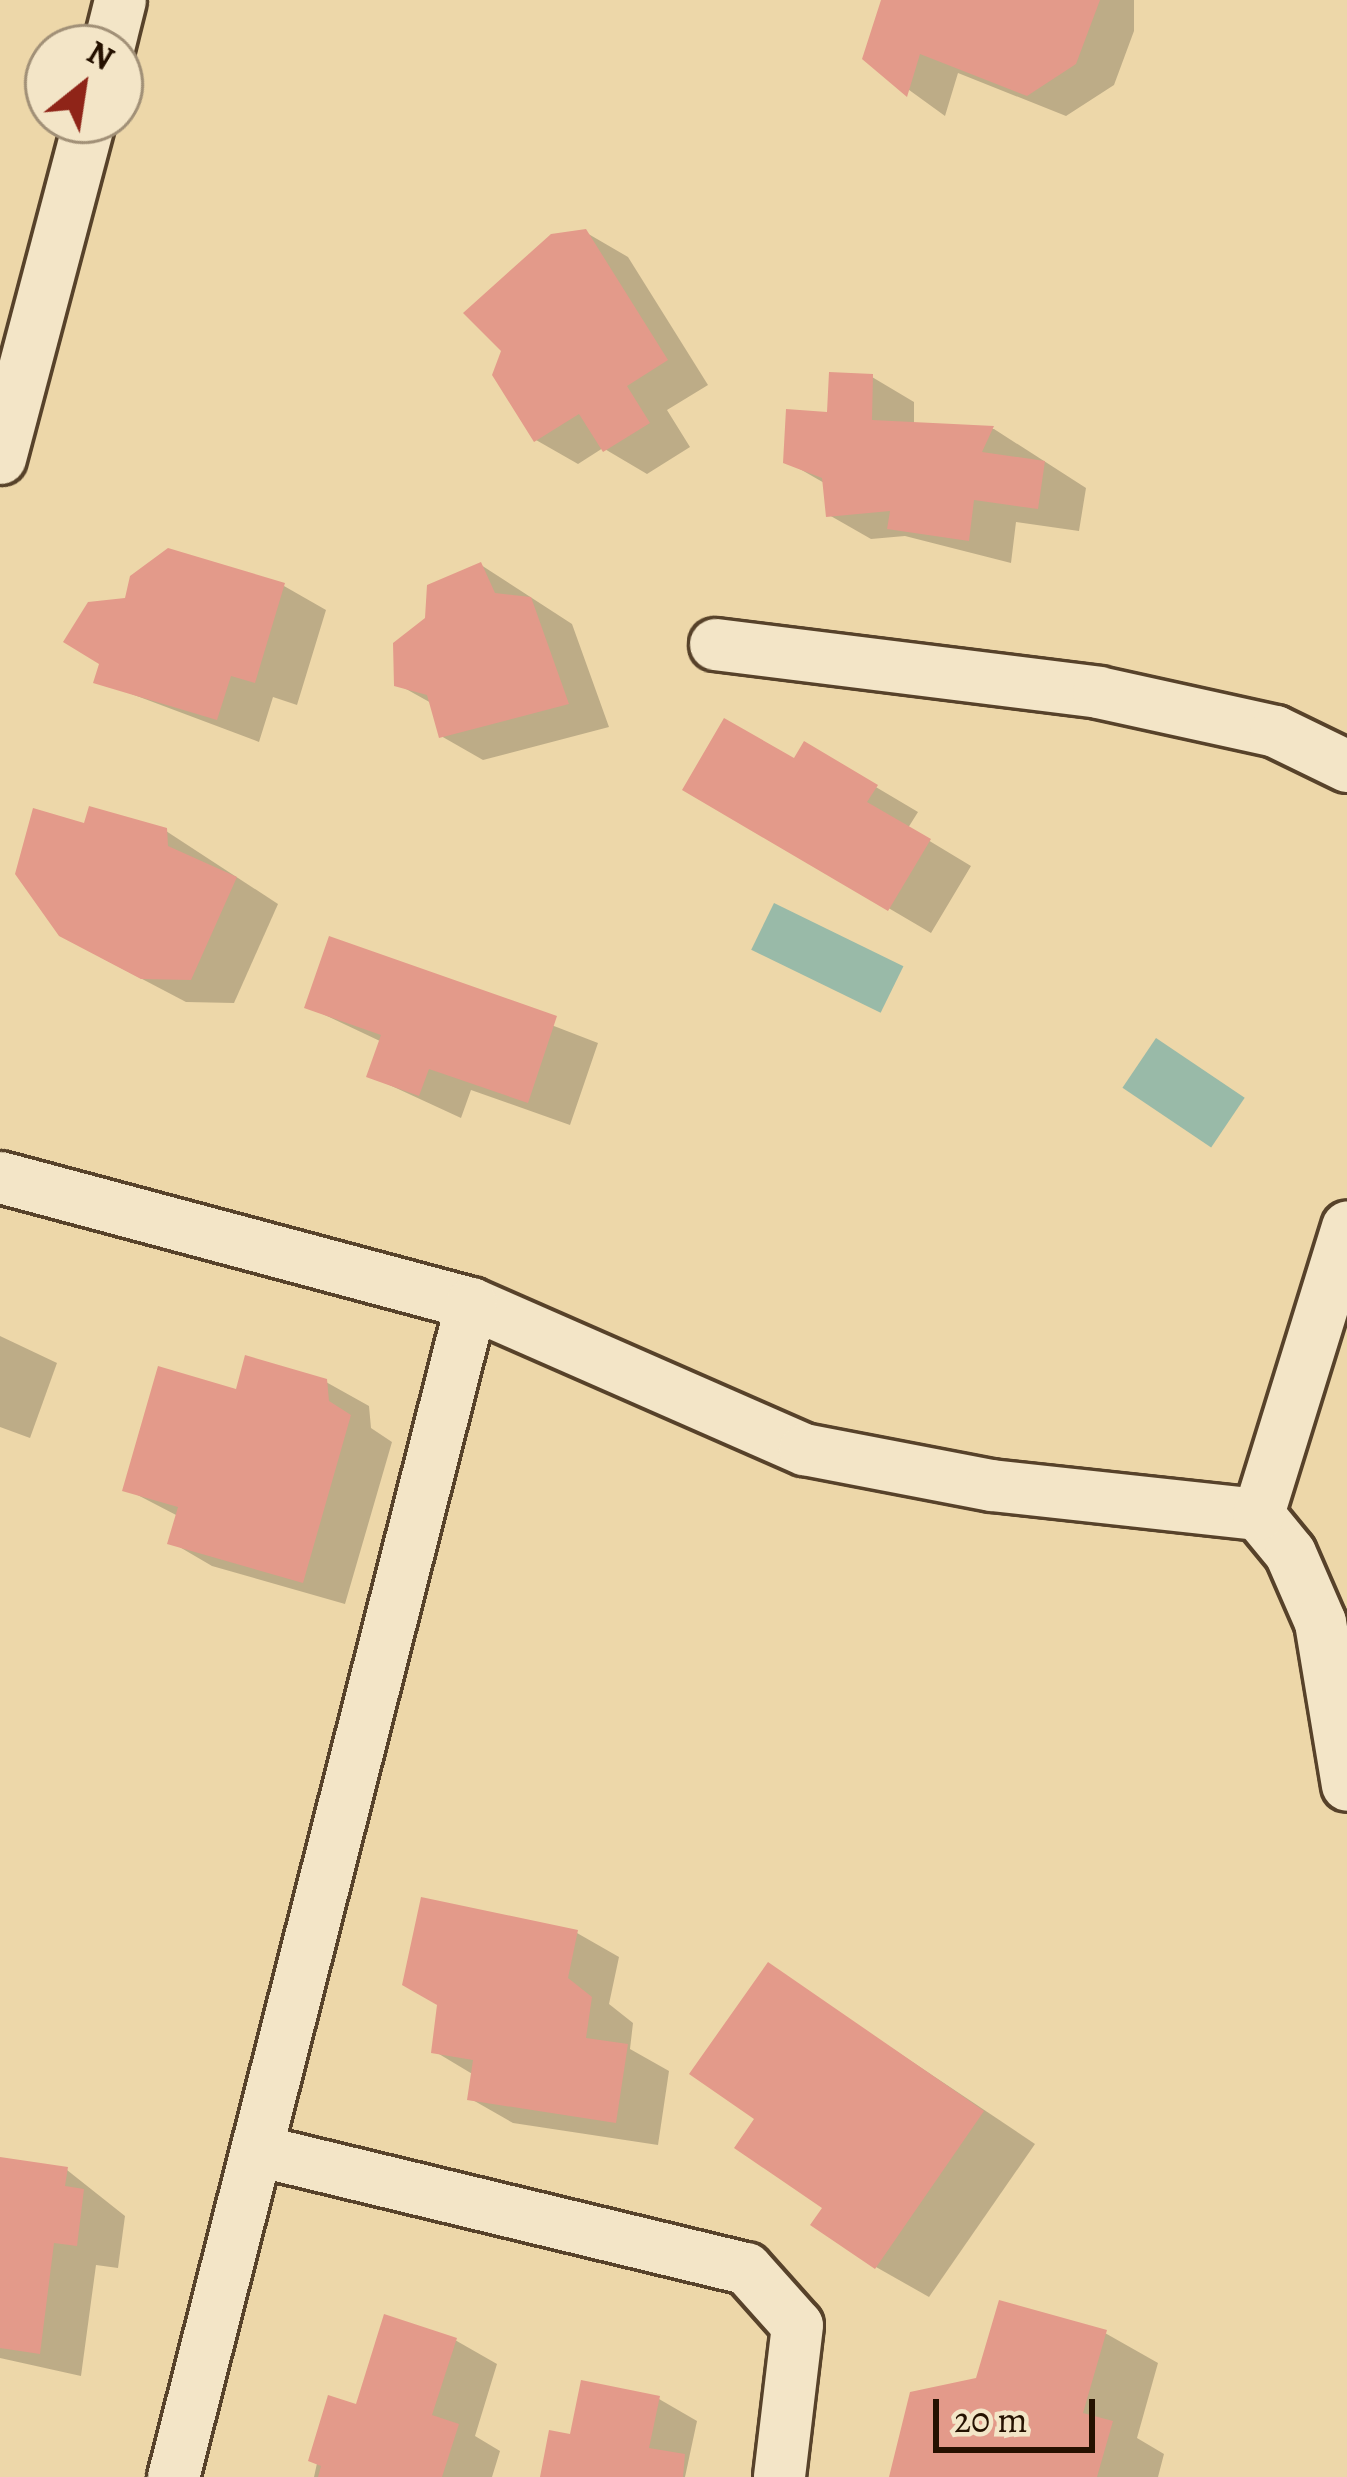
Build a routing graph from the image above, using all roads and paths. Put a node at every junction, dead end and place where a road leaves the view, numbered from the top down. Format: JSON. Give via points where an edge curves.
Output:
{"nodes":[{"id":1,"x":83,"y":144,"type":"edge"},
{"id":2,"x":0,"y":458,"type":"edge"},
{"id":3,"x":715,"y":644,"type":"dead end"},
{"id":4,"x":1347,"y":766,"type":"edge"},
{"id":5,"x":0,"y":1177,"type":"edge"},
{"id":6,"x":1347,"y":1226,"type":"edge"},
{"id":7,"x":471,"y":1303,"type":"junction"},
{"id":8,"x":1258,"y":1514,"type":"junction"},
{"id":9,"x":1347,"y":1785,"type":"edge"},
{"id":10,"x":261,"y":2150,"type":"junction"},
{"id":11,"x":173,"y":2477,"type":"edge"},
{"id":12,"x":779,"y":2477,"type":"edge"}],
"edges":[{"from":1,"to":2,"type":"street"},
{"from":3,"to":4,"type":"street","via":[[1098,692],[1275,731]]},
{"from":5,"to":7,"type":"street"},
{"from":6,"to":8,"type":"street"},
{"from":7,"to":8,"type":"street","via":[[804,1449],[992,1485]]},
{"from":7,"to":10,"type":"street"},
{"from":8,"to":9,"type":"street","via":[[1320,1622]]},
{"from":10,"to":11,"type":"street"},
{"from":10,"to":12,"type":"street","via":[[746,2268],[777,2292],[799,2336]]}]}
